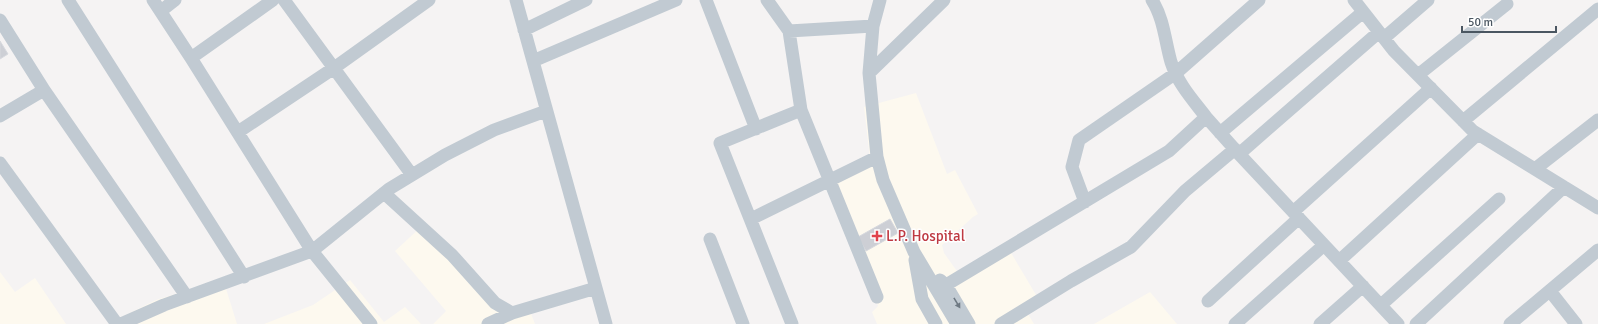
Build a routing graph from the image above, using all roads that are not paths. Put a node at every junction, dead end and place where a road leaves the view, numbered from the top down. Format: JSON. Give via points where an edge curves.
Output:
{"nodes":[{"id":1,"x":68,"y":0,"type":"edge"},
{"id":2,"x":153,"y":0,"type":"edge"},
{"id":3,"x":175,"y":0,"type":"edge"},
{"id":4,"x":273,"y":0,"type":"edge"},
{"id":5,"x":284,"y":0,"type":"edge"},
{"id":6,"x":429,"y":0,"type":"edge"},
{"id":7,"x":516,"y":0,"type":"edge"},
{"id":8,"x":586,"y":0,"type":"edge"},
{"id":9,"x":676,"y":0,"type":"edge"},
{"id":10,"x":706,"y":0,"type":"edge"},
{"id":11,"x":767,"y":0,"type":"edge"},
{"id":12,"x":880,"y":0,"type":"edge"},
{"id":13,"x":944,"y":0,"type":"edge"},
{"id":14,"x":1152,"y":0,"type":"edge"},
{"id":15,"x":1259,"y":0,"type":"edge"},
{"id":16,"x":1354,"y":0,"type":"edge"},
{"id":17,"x":1428,"y":0,"type":"edge"},
{"id":18,"x":1507,"y":4,"type":"dead end"},
{"id":19,"x":645,"y":6,"type":"edge"},
{"id":20,"x":1598,"y":9,"type":"edge"},
{"id":21,"x":161,"y":11,"type":"junction"},
{"id":22,"x":1363,"y":12,"type":"junction"},
{"id":23,"x":0,"y":20,"type":"edge"},
{"id":24,"x":873,"y":26,"type":"junction"},
{"id":25,"x":524,"y":30,"type":"junction"},
{"id":26,"x":789,"y":31,"type":"junction"},
{"id":27,"x":1381,"y":35,"type":"junction"},
{"id":28,"x":192,"y":58,"type":"junction"},
{"id":29,"x":533,"y":62,"type":"junction"},
{"id":30,"x":334,"y":68,"type":"junction"},
{"id":31,"x":869,"y":73,"type":"junction"},
{"id":32,"x":1176,"y":73,"type":"junction"},
{"id":33,"x":1418,"y":75,"type":"junction"},
{"id":34,"x":1431,"y":88,"type":"junction"},
{"id":35,"x":44,"y":90,"type":"junction"},
{"id":36,"x":801,"y":110,"type":"junction"},
{"id":37,"x":1476,"y":110,"type":"junction"},
{"id":38,"x":546,"y":111,"type":"junction"},
{"id":39,"x":0,"y":116,"type":"edge"},
{"id":40,"x":1206,"y":117,"type":"junction"},
{"id":41,"x":1598,"y":120,"type":"edge"},
{"id":42,"x":1463,"y":121,"type":"junction"},
{"id":43,"x":756,"y":129,"type":"junction"},
{"id":44,"x":238,"y":132,"type":"junction"},
{"id":45,"x":1220,"y":133,"type":"junction"},
{"id":46,"x":1476,"y":133,"type":"junction"},
{"id":47,"x":1237,"y":152,"type":"junction"},
{"id":48,"x":877,"y":157,"type":"junction"},
{"id":49,"x":0,"y":163,"type":"edge"},
{"id":50,"x":1535,"y":169,"type":"junction"},
{"id":51,"x":412,"y":175,"type":"junction"},
{"id":52,"x":830,"y":181,"type":"junction"},
{"id":53,"x":1564,"y":187,"type":"junction"},
{"id":54,"x":384,"y":193,"type":"junction"},
{"id":55,"x":1499,"y":199,"type":"dead end"},
{"id":56,"x":1085,"y":202,"type":"junction"},
{"id":57,"x":1598,"y":208,"type":"edge"},
{"id":58,"x":1296,"y":215,"type":"junction"},
{"id":59,"x":751,"y":219,"type":"junction"},
{"id":60,"x":710,"y":239,"type":"dead end"},
{"id":61,"x":1324,"y":245,"type":"junction"},
{"id":62,"x":1598,"y":250,"type":"edge"},
{"id":63,"x":312,"y":251,"type":"junction"},
{"id":64,"x":914,"y":252,"type":"junction"},
{"id":65,"x":1339,"y":261,"type":"junction"},
{"id":66,"x":244,"y":277,"type":"junction"},
{"id":67,"x":946,"y":285,"type":"junction"},
{"id":68,"x":1363,"y":286,"type":"junction"},
{"id":69,"x":596,"y":288,"type":"junction"},
{"id":70,"x":1550,"y":290,"type":"junction"},
{"id":71,"x":877,"y":296,"type":"dead end"},
{"id":72,"x":188,"y":297,"type":"junction"},
{"id":73,"x":1208,"y":301,"type":"dead end"},
{"id":74,"x":1381,"y":305,"type":"junction"},
{"id":75,"x":512,"y":313,"type":"junction"},
{"id":76,"x":117,"y":324,"type":"edge"},
{"id":77,"x":121,"y":324,"type":"edge"},
{"id":78,"x":371,"y":324,"type":"edge"},
{"id":79,"x":488,"y":324,"type":"edge"},
{"id":80,"x":606,"y":324,"type":"edge"},
{"id":81,"x":743,"y":324,"type":"edge"},
{"id":82,"x":792,"y":324,"type":"edge"},
{"id":83,"x":936,"y":324,"type":"edge"},
{"id":84,"x":956,"y":324,"type":"edge"},
{"id":85,"x":969,"y":324,"type":"edge"},
{"id":86,"x":1001,"y":324,"type":"edge"},
{"id":87,"x":1235,"y":324,"type":"edge"},
{"id":88,"x":1320,"y":324,"type":"edge"},
{"id":89,"x":1398,"y":324,"type":"edge"},
{"id":90,"x":1416,"y":324,"type":"edge"},
{"id":91,"x":1510,"y":324,"type":"edge"},
{"id":92,"x":1576,"y":324,"type":"edge"}],
"edges":[{"from":1,"to":66,"type":"street"},
{"from":2,"to":21,"type":"street"},
{"from":3,"to":21,"type":"street"},
{"from":4,"to":28,"type":"street"},
{"from":5,"to":30,"type":"street"},
{"from":6,"to":30,"type":"street"},
{"from":7,"to":25,"type":"street"},
{"from":8,"to":25,"type":"street"},
{"from":9,"to":19,"type":"street"},
{"from":10,"to":43,"type":"street"},
{"from":11,"to":26,"type":"street"},
{"from":12,"to":24,"type":"street"},
{"from":13,"to":31,"type":"street"},
{"from":14,"to":32,"type":"street","via":[[1162,22],[1171,63]]},
{"from":15,"to":32,"type":"street"},
{"from":16,"to":22,"type":"street"},
{"from":17,"to":27,"type":"street"},
{"from":18,"to":33,"type":"street"},
{"from":19,"to":29,"type":"street"},
{"from":20,"to":37,"type":"street"},
{"from":21,"to":28,"type":"street"},
{"from":22,"to":27,"type":"street"},
{"from":22,"to":45,"type":"street"},
{"from":23,"to":35,"type":"street"},
{"from":24,"to":26,"type":"street"},
{"from":24,"to":31,"type":"street"},
{"from":25,"to":29,"type":"street"},
{"from":26,"to":36,"type":"street"},
{"from":27,"to":33,"type":"street"},
{"from":27,"to":47,"type":"street"},
{"from":28,"to":44,"type":"street"},
{"from":29,"to":38,"type":"street"},
{"from":30,"to":44,"type":"street"},
{"from":30,"to":51,"type":"street"},
{"from":31,"to":48,"type":"street"},
{"from":32,"to":40,"type":"street","via":[[1180,84]]},
{"from":32,"to":56,"type":"street","via":[[1079,140],[1072,167]]},
{"from":33,"to":34,"type":"street"},
{"from":34,"to":42,"type":"street"},
{"from":34,"to":58,"type":"street"},
{"from":35,"to":39,"type":"street"},
{"from":35,"to":72,"type":"street"},
{"from":36,"to":43,"type":"street"},
{"from":36,"to":52,"type":"street"},
{"from":37,"to":42,"type":"street"},
{"from":37,"to":46,"type":"street"},
{"from":38,"to":51,"type":"street","via":[[494,130]]},
{"from":38,"to":69,"type":"street"},
{"from":40,"to":45,"type":"street"},
{"from":40,"to":56,"type":"street","via":[[1169,151]]},
{"from":41,"to":50,"type":"street"},
{"from":42,"to":46,"type":"street"},
{"from":43,"to":59,"type":"street","via":[[720,143]]},
{"from":44,"to":63,"type":"street"},
{"from":45,"to":47,"type":"street"},
{"from":46,"to":50,"type":"street"},
{"from":46,"to":65,"type":"street"},
{"from":47,"to":58,"type":"street"},
{"from":47,"to":86,"type":"street","via":[[1185,191],[1131,247]]},
{"from":48,"to":52,"type":"street"},
{"from":48,"to":64,"type":"street","via":[[883,180]]},
{"from":49,"to":76,"type":"street"},
{"from":50,"to":53,"type":"street"},
{"from":51,"to":54,"type":"street"},
{"from":52,"to":59,"type":"street"},
{"from":52,"to":71,"type":"street"},
{"from":53,"to":57,"type":"street"},
{"from":53,"to":90,"type":"street"},
{"from":54,"to":63,"type":"street"},
{"from":54,"to":75,"type":"street","via":[[452,255],[495,303]]},
{"from":55,"to":74,"type":"street"},
{"from":56,"to":67,"type":"street"},
{"from":58,"to":61,"type":"street"},
{"from":58,"to":73,"type":"street"},
{"from":59,"to":82,"type":"street"},
{"from":60,"to":81,"type":"street"},
{"from":61,"to":65,"type":"street"},
{"from":61,"to":87,"type":"street"},
{"from":62,"to":70,"type":"street"},
{"from":63,"to":66,"type":"street"},
{"from":63,"to":78,"type":"street"},
{"from":64,"to":67,"type":"street"},
{"from":64,"to":83,"type":"street","via":[[922,299]]},
{"from":64,"to":84,"type":"street"},
{"from":65,"to":68,"type":"street"},
{"from":66,"to":72,"type":"street"},
{"from":67,"to":85,"type":"street","one_way":true},
{"from":68,"to":74,"type":"street"},
{"from":68,"to":88,"type":"street"},
{"from":69,"to":75,"type":"street"},
{"from":69,"to":80,"type":"street"},
{"from":70,"to":91,"type":"street"},
{"from":70,"to":92,"type":"street"},
{"from":72,"to":77,"type":"street"},
{"from":74,"to":89,"type":"street"},
{"from":75,"to":79,"type":"street"}]}
